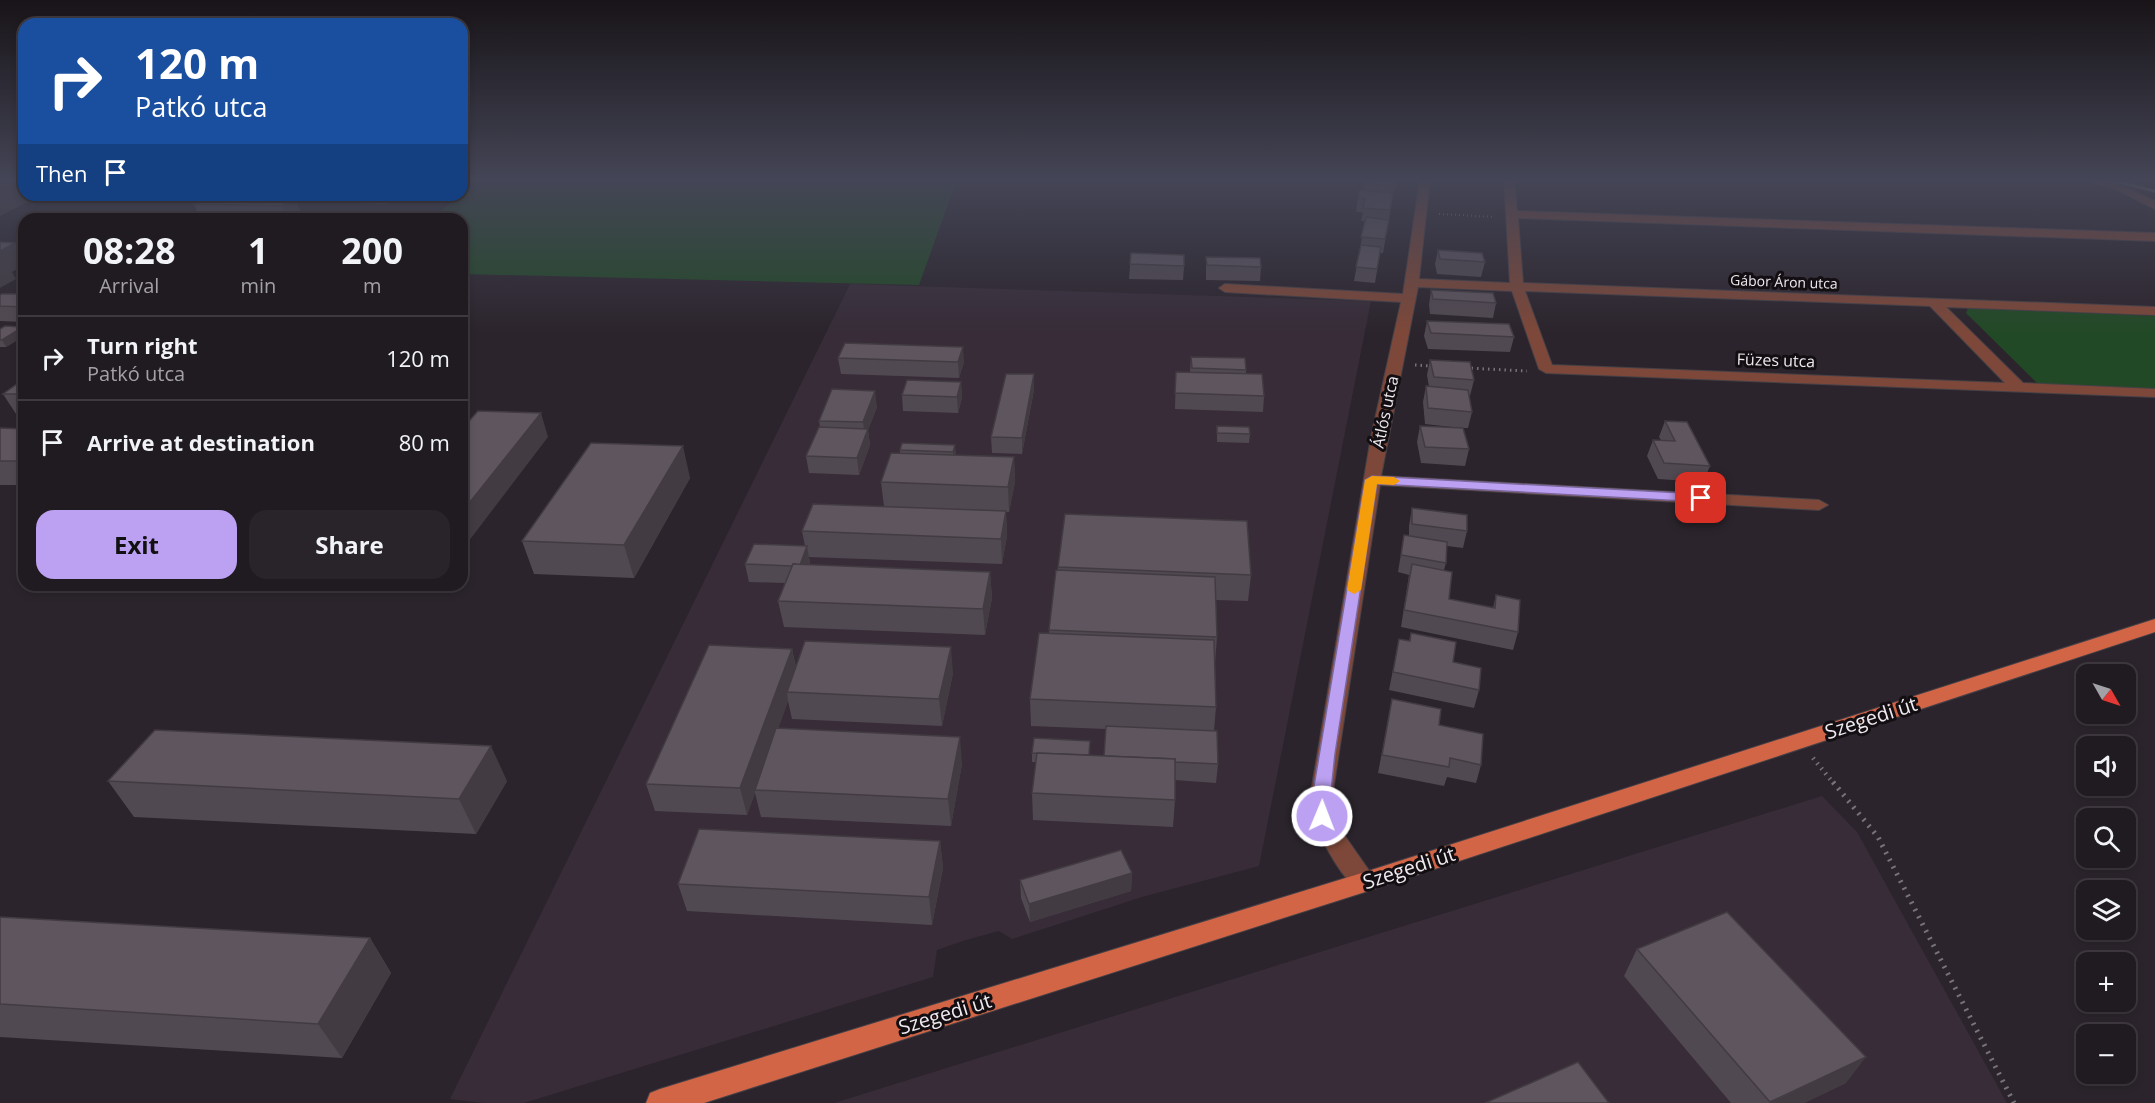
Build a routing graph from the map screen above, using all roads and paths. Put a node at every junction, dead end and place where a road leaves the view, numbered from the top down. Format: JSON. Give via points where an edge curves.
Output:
{"nodes":[{"id":1,"x":1418,"y":230,"type":"edge"},
{"id":2,"x":1513,"y":230,"type":"edge"},
{"id":3,"x":1955,"y":230,"type":"edge"},
{"id":4,"x":2155,"y":237,"type":"edge"},
{"id":5,"x":1517,"y":286,"type":"junction"},
{"id":6,"x":1225,"y":288,"type":"dead end"},
{"id":7,"x":1410,"y":291,"type":"junction"},
{"id":8,"x":1934,"y":303,"type":"junction"},
{"id":9,"x":2155,"y":311,"type":"edge"},
{"id":10,"x":1395,"y":364,"type":"junction"},
{"id":11,"x":1443,"y":367,"type":"edge"},
{"id":12,"x":1455,"y":368,"type":"edge"},
{"id":13,"x":1546,"y":369,"type":"junction"},
{"id":14,"x":2018,"y":387,"type":"junction"},
{"id":15,"x":2155,"y":393,"type":"edge"},
{"id":16,"x":1372,"y":480,"type":"junction"},
{"id":17,"x":1819,"y":505,"type":"dead end"},
{"id":18,"x":2155,"y":625,"type":"edge"},
{"id":19,"x":1799,"y":741,"type":"junction"},
{"id":20,"x":1365,"y":882,"type":"junction"},
{"id":21,"x":660,"y":1103,"type":"edge"},
{"id":22,"x":2014,"y":1103,"type":"edge"}],
"edges":[{"from":1,"to":7,"type":"street","name":"Átlós utca"},
{"from":2,"to":5,"type":"street"},
{"from":3,"to":4,"type":"street"},
{"from":5,"to":7,"type":"street","name":"Gábor Áron utca"},
{"from":5,"to":8,"type":"street","name":"Gábor Áron utca"},
{"from":5,"to":13,"type":"street"},
{"from":6,"to":7,"type":"street","name":"Gábor Áron utca","via":[[1381,295]]},
{"from":7,"to":10,"type":"street","name":"Átlós utca"},
{"from":8,"to":9,"type":"street","name":"Gábor Áron utca"},
{"from":8,"to":14,"type":"street"},
{"from":10,"to":11,"type":"path"},
{"from":10,"to":16,"type":"street","name":"Átlós utca"},
{"from":12,"to":13,"type":"path","via":[[1539,372]]},
{"from":13,"to":14,"type":"street","name":"Füzes utca"},
{"from":14,"to":15,"type":"street","name":"Füzes utca"},
{"from":16,"to":17,"type":"street"},
{"from":16,"to":20,"type":"street","name":"Átlós utca","via":[[1320,804],[1337,843]]},
{"from":18,"to":19,"type":"main road","name":"Szegedi út"},
{"from":19,"to":20,"type":"main road","name":"Szegedi út"},
{"from":19,"to":22,"type":"path","via":[[1878,837]]},
{"from":20,"to":21,"type":"main road","name":"Szegedi út"}]}
